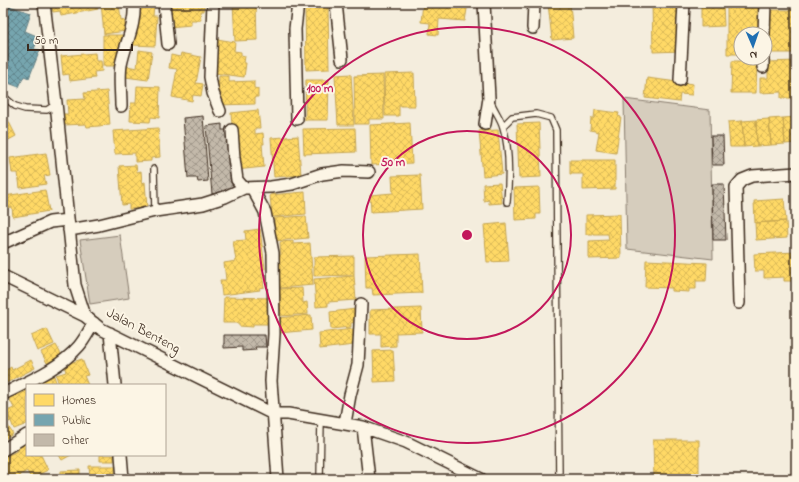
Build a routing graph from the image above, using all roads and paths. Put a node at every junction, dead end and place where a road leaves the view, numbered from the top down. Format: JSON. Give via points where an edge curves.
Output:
{"nodes":[{"id":1,"x":44,"y":3,"type":"edge"},
{"id":2,"x":134,"y":3,"type":"edge"},
{"id":3,"x":164,"y":3,"type":"edge"},
{"id":4,"x":213,"y":3,"type":"edge"},
{"id":5,"x":298,"y":3,"type":"edge"},
{"id":6,"x":336,"y":3,"type":"edge"},
{"id":7,"x":484,"y":3,"type":"edge"},
{"id":8,"x":534,"y":3,"type":"edge"},
{"id":9,"x":684,"y":3,"type":"edge"},
{"id":10,"x":765,"y":3,"type":"edge"},
{"id":11,"x":764,"y":26,"type":"edge"},
{"id":12,"x":533,"y":28,"type":"dead end"},
{"id":13,"x":168,"y":44,"type":"dead end"},
{"id":14,"x":342,"y":59,"type":"dead end"},
{"id":15,"x":680,"y":80,"type":"dead end"},
{"id":16,"x":3,"y":96,"type":"edge"},
{"id":17,"x":489,"y":98,"type":"junction"},
{"id":18,"x":56,"y":103,"type":"junction"},
{"id":19,"x":121,"y":106,"type":"dead end"},
{"id":20,"x":220,"y":111,"type":"dead end"},
{"id":21,"x":297,"y":119,"type":"dead end"},
{"id":22,"x":485,"y":124,"type":"dead end"},
{"id":23,"x":503,"y":126,"type":"junction"},
{"id":24,"x":232,"y":130,"type":"dead end"},
{"id":25,"x":154,"y":169,"type":"dead end"},
{"id":26,"x":369,"y":172,"type":"dead end"},
{"id":27,"x":796,"y":173,"type":"edge"},
{"id":28,"x":248,"y":188,"type":"junction"},
{"id":29,"x":507,"y":202,"type":"dead end"},
{"id":30,"x":155,"y":211,"type":"junction"},
{"id":31,"x":69,"y":225,"type":"junction"},
{"id":32,"x":3,"y":243,"type":"edge"},
{"id":33,"x":3,"y":276,"type":"edge"},
{"id":34,"x":739,"y":303,"type":"dead end"},
{"id":35,"x":361,"y":304,"type":"dead end"},
{"id":36,"x":90,"y":320,"type":"junction"},
{"id":37,"x":110,"y":332,"type":"junction"},
{"id":38,"x":115,"y":384,"type":"edge"},
{"id":39,"x":3,"y":394,"type":"edge"},
{"id":40,"x":273,"y":414,"type":"junction"},
{"id":41,"x":321,"y":419,"type":"junction"},
{"id":42,"x":345,"y":423,"type":"junction"},
{"id":43,"x":363,"y":427,"type":"junction"},
{"id":44,"x":26,"y":436,"type":"edge"},
{"id":45,"x":3,"y":450,"type":"edge"},
{"id":46,"x":121,"y":456,"type":"edge"},
{"id":47,"x":123,"y":479,"type":"edge"},
{"id":48,"x":278,"y":479,"type":"edge"},
{"id":49,"x":320,"y":479,"type":"edge"},
{"id":50,"x":369,"y":479,"type":"edge"},
{"id":51,"x":481,"y":479,"type":"edge"},
{"id":52,"x":559,"y":479,"type":"edge"}],
"edges":[{"from":1,"to":18,"type":"street","name":"Jalan Benteng"},
{"from":2,"to":19,"type":"street","via":[[131,30],[121,66]]},
{"from":3,"to":13,"type":"street"},
{"from":4,"to":20,"type":"street","via":[[210,77]]},
{"from":5,"to":21,"type":"street","via":[[295,29]]},
{"from":6,"to":14,"type":"street"},
{"from":7,"to":17,"type":"street"},
{"from":8,"to":12,"type":"street"},
{"from":9,"to":15,"type":"street"},
{"from":10,"to":11,"type":"street"},
{"from":16,"to":18,"type":"lane","via":[[15,106],[25,109],[46,110]]},
{"from":17,"to":22,"type":"street"},
{"from":17,"to":23,"type":"lane"},
{"from":18,"to":31,"type":"street","name":"Jalan Benteng"},
{"from":23,"to":29,"type":"lane","via":[[507,143]]},
{"from":23,"to":52,"type":"lane","via":[[512,117],[536,114],[551,118],[556,130]]},
{"from":24,"to":28,"type":"street","via":[[237,180]]},
{"from":25,"to":30,"type":"lane"},
{"from":26,"to":28,"type":"street","via":[[344,171],[322,174],[292,184]]},
{"from":27,"to":34,"type":"street","via":[[752,176],[742,180],[736,188]]},
{"from":28,"to":30,"type":"street","via":[[203,204]]},
{"from":28,"to":40,"type":"street","via":[[265,212],[273,253]]},
{"from":30,"to":31,"type":"street","via":[[99,225]]},
{"from":31,"to":32,"type":"street","via":[[50,222]]},
{"from":31,"to":36,"type":"street","name":"Jalan Benteng","via":[[75,285]]},
{"from":33,"to":36,"type":"street"},
{"from":35,"to":42,"type":"street","via":[[358,365]]},
{"from":36,"to":37,"type":"street","name":"Jalan Benteng","via":[[101,329]]},
{"from":36,"to":39,"type":"street","via":[[79,346],[70,355],[50,370]]},
{"from":37,"to":38,"type":"street"},
{"from":37,"to":40,"type":"street","name":"Jalan Benteng"},
{"from":40,"to":41,"type":"street","name":"Jalan Benteng"},
{"from":40,"to":48,"type":"street"},
{"from":41,"to":42,"type":"street","name":"Jalan Benteng"},
{"from":41,"to":49,"type":"lane"},
{"from":42,"to":43,"type":"street","name":"Jalan Benteng"},
{"from":43,"to":50,"type":"street"},
{"from":43,"to":51,"type":"street","name":"Jalan Benteng","via":[[406,442]]},
{"from":44,"to":45,"type":"street"},
{"from":46,"to":47,"type":"street"}]}
